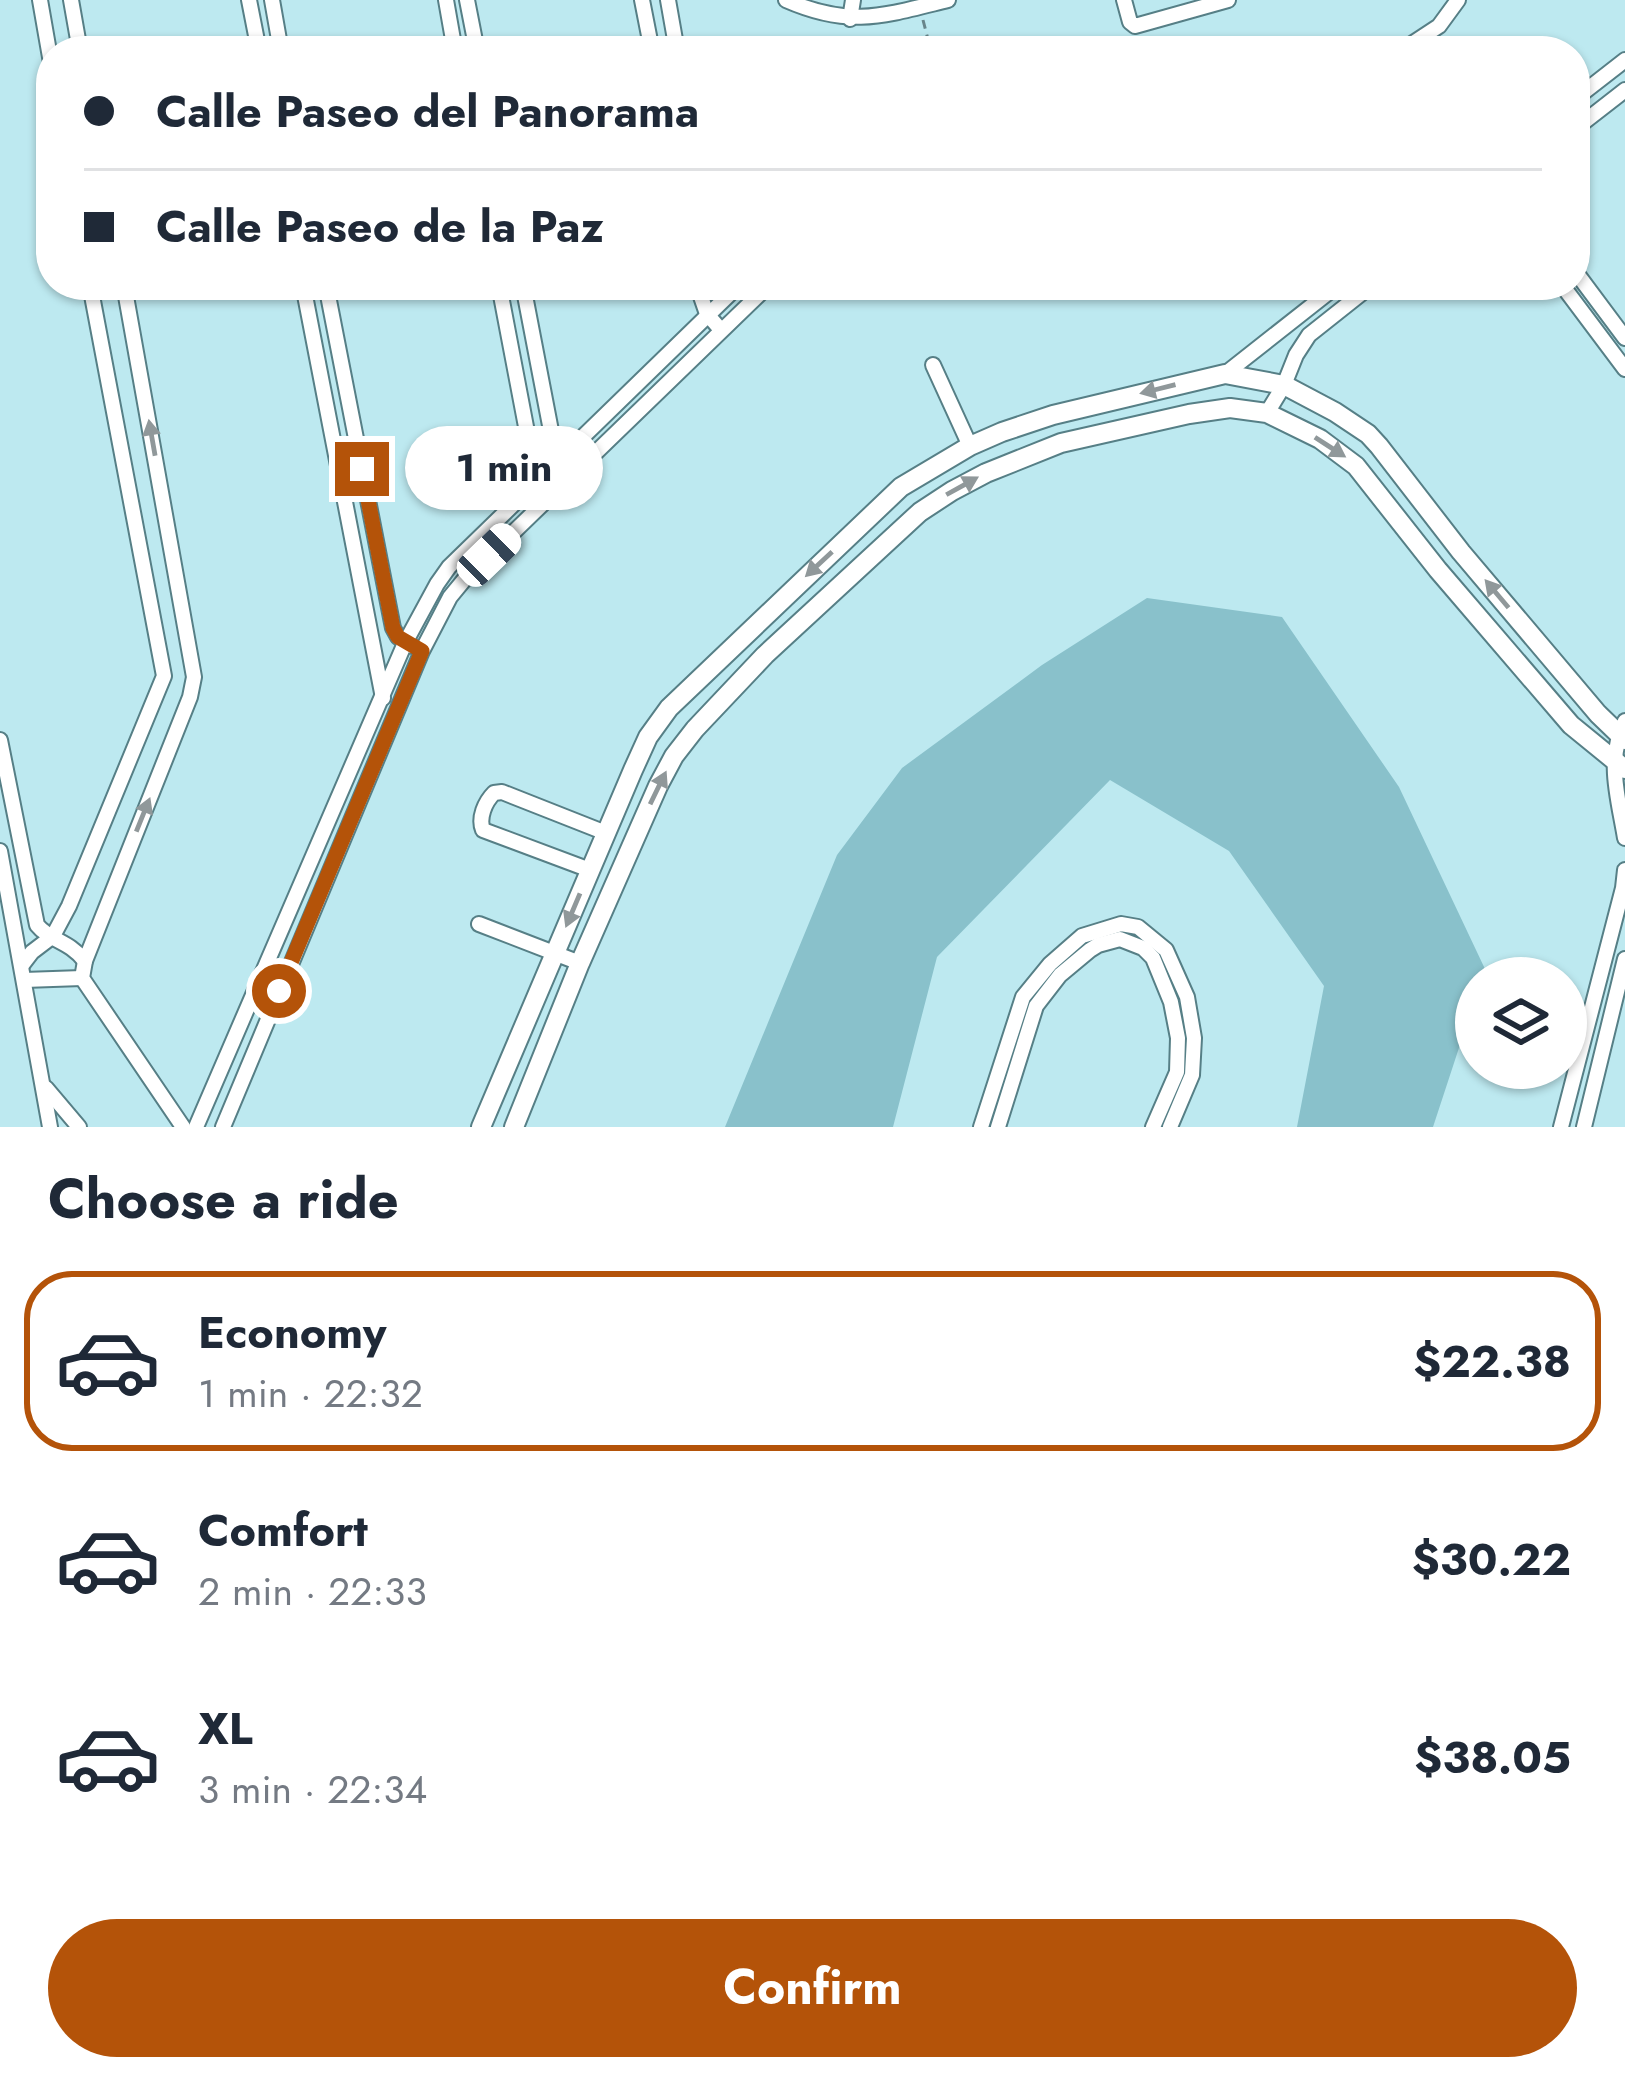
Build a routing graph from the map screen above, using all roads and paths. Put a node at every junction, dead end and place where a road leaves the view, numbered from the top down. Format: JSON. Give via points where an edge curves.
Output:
{"nodes":[{"id":1,"x":249,"y":0,"type":"edge"},
{"id":2,"x":272,"y":0,"type":"edge"},
{"id":3,"x":446,"y":0,"type":"edge"},
{"id":4,"x":467,"y":0,"type":"edge"},
{"id":5,"x":642,"y":0,"type":"edge"},
{"id":6,"x":668,"y":0,"type":"edge"},
{"id":7,"x":786,"y":0,"type":"edge"},
{"id":8,"x":853,"y":0,"type":"edge"},
{"id":9,"x":948,"y":0,"type":"edge"},
{"id":10,"x":1124,"y":0,"type":"edge"},
{"id":11,"x":1228,"y":0,"type":"edge"},
{"id":12,"x":1458,"y":0,"type":"edge"},
{"id":13,"x":72,"y":3,"type":"edge"},
{"id":14,"x":41,"y":6,"type":"edge"},
{"id":15,"x":920,"y":7,"type":"junction"},
{"id":16,"x":850,"y":19,"type":"junction"},
{"id":17,"x":46,"y":36,"type":"edge"},
{"id":18,"x":78,"y":36,"type":"edge"},
{"id":19,"x":256,"y":36,"type":"edge"},
{"id":20,"x":278,"y":36,"type":"edge"},
{"id":21,"x":452,"y":36,"type":"edge"},
{"id":22,"x":475,"y":36,"type":"edge"},
{"id":23,"x":649,"y":36,"type":"edge"},
{"id":24,"x":674,"y":36,"type":"edge"},
{"id":25,"x":927,"y":36,"type":"edge"},
{"id":26,"x":1424,"y":36,"type":"edge"},
{"id":27,"x":1625,"y":60,"type":"edge"},
{"id":28,"x":1590,"y":87,"type":"edge"},
{"id":29,"x":1625,"y":90,"type":"edge"},
{"id":30,"x":1590,"y":117,"type":"edge"},
{"id":31,"x":1590,"y":291,"type":"edge"},
{"id":32,"x":93,"y":300,"type":"edge"},
{"id":33,"x":127,"y":300,"type":"edge"},
{"id":34,"x":306,"y":300,"type":"edge"},
{"id":35,"x":329,"y":300,"type":"edge"},
{"id":36,"x":502,"y":300,"type":"edge"},
{"id":37,"x":527,"y":300,"type":"edge"},
{"id":38,"x":703,"y":300,"type":"edge"},
{"id":39,"x":720,"y":300,"type":"edge"},
{"id":40,"x":742,"y":300,"type":"edge"},
{"id":41,"x":753,"y":300,"type":"edge"},
{"id":42,"x":1319,"y":300,"type":"edge"},
{"id":43,"x":1353,"y":300,"type":"edge"},
{"id":44,"x":1573,"y":300,"type":"edge"},
{"id":45,"x":746,"y":306,"type":"junction"},
{"id":46,"x":707,"y":314,"type":"junction"},
{"id":47,"x":721,"y":330,"type":"junction"},
{"id":48,"x":1625,"y":338,"type":"edge"},
{"id":49,"x":933,"y":365,"type":"dead end"},
{"id":50,"x":1625,"y":369,"type":"edge"},
{"id":51,"x":1225,"y":374,"type":"junction"},
{"id":52,"x":1284,"y":385,"type":"junction"},
{"id":53,"x":1267,"y":412,"type":"junction"},
{"id":54,"x":970,"y":446,"type":"junction"},
{"id":55,"x":565,"y":455,"type":"junction"},
{"id":56,"x":579,"y":469,"type":"junction"},
{"id":57,"x":539,"y":479,"type":"junction"},
{"id":58,"x":551,"y":495,"type":"junction"},
{"id":59,"x":1461,"y":552,"type":"junction"},
{"id":60,"x":1438,"y":570,"type":"junction"},
{"id":61,"x":745,"y":634,"type":"junction"},
{"id":62,"x":405,"y":643,"type":"junction"},
{"id":63,"x":422,"y":651,"type":"junction"},
{"id":64,"x":765,"y":655,"type":"junction"},
{"id":65,"x":382,"y":698,"type":"junction"},
{"id":66,"x":399,"y":705,"type":"junction"},
{"id":67,"x":1623,"y":732,"type":"edge"},
{"id":68,"x":0,"y":740,"type":"edge"},
{"id":69,"x":1619,"y":765,"type":"edge"},
{"id":70,"x":606,"y":833,"type":"junction"},
{"id":71,"x":1625,"y":838,"type":"edge"},
{"id":72,"x":0,"y":851,"type":"edge"},
{"id":73,"x":590,"y":870,"type":"junction"},
{"id":74,"x":1625,"y":873,"type":"edge"},
{"id":75,"x":479,"y":924,"type":"dead end"},
{"id":76,"x":53,"y":937,"type":"junction"},
{"id":77,"x":1086,"y":943,"type":"junction"},
{"id":78,"x":554,"y":953,"type":"junction"},
{"id":79,"x":1625,"y":958,"type":"edge"},
{"id":80,"x":85,"y":961,"type":"junction"},
{"id":81,"x":580,"y":963,"type":"junction"},
{"id":82,"x":23,"y":972,"type":"junction"},
{"id":83,"x":82,"y":978,"type":"junction"},
{"id":84,"x":43,"y":1084,"type":"junction"},
{"id":85,"x":1569,"y":1098,"type":"junction"},
{"id":86,"x":1589,"y":1102,"type":"junction"},
{"id":87,"x":50,"y":1127,"type":"edge"},
{"id":88,"x":79,"y":1127,"type":"edge"},
{"id":89,"x":183,"y":1127,"type":"edge"},
{"id":90,"x":196,"y":1127,"type":"edge"},
{"id":91,"x":223,"y":1127,"type":"edge"},
{"id":92,"x":482,"y":1127,"type":"edge"},
{"id":93,"x":514,"y":1127,"type":"edge"},
{"id":94,"x":981,"y":1127,"type":"edge"},
{"id":95,"x":998,"y":1127,"type":"edge"},
{"id":96,"x":1154,"y":1127,"type":"edge"},
{"id":97,"x":1170,"y":1127,"type":"edge"},
{"id":98,"x":1561,"y":1127,"type":"edge"},
{"id":99,"x":1584,"y":1127,"type":"edge"}],
"edges":[{"from":1,"to":19,"type":"street"},
{"from":2,"to":20,"type":"street"},
{"from":3,"to":21,"type":"street"},
{"from":4,"to":22,"type":"street"},
{"from":5,"to":23,"type":"street"},
{"from":6,"to":24,"type":"street"},
{"from":7,"to":16,"type":"street"},
{"from":8,"to":16,"type":"street"},
{"from":9,"to":15,"type":"street"},
{"from":10,"to":11,"type":"street","via":[[1135,26]]},
{"from":12,"to":26,"type":"street"},
{"from":13,"to":14,"type":"street"},
{"from":13,"to":18,"type":"street"},
{"from":14,"to":17,"type":"street"},
{"from":15,"to":16,"type":"street"},
{"from":15,"to":25,"type":"path"},
{"from":27,"to":28,"type":"street"},
{"from":29,"to":30,"type":"street"},
{"from":31,"to":48,"type":"street"},
{"from":32,"to":76,"type":"street","via":[[164,676]]},
{"from":80,"to":33,"type":"street","one_way":true,"via":[[194,676]]},
{"from":34,"to":65,"type":"street"},
{"from":35,"to":62,"type":"street","via":[[393,628]]},
{"from":36,"to":57,"type":"street"},
{"from":37,"to":55,"type":"street","via":[[552,436]]},
{"from":38,"to":46,"type":"street"},
{"from":39,"to":46,"type":"street"},
{"from":40,"to":45,"type":"street"},
{"from":41,"to":45,"type":"street"},
{"from":42,"to":51,"type":"street"},
{"from":43,"to":52,"type":"street","via":[[1309,335]]},
{"from":44,"to":50,"type":"street"},
{"from":45,"to":47,"type":"street"},
{"from":46,"to":47,"type":"street"},
{"from":46,"to":55,"type":"street"},
{"from":47,"to":56,"type":"street"},
{"from":49,"to":54,"type":"street"},
{"from":51,"to":52,"type":"street"},
{"from":51,"to":54,"type":"street","one_way":true,"via":[[1053,416]]},
{"from":52,"to":53,"type":"street"},
{"from":52,"to":59,"type":"street","via":[[1368,434]]},
{"from":53,"to":60,"type":"street","one_way":true,"via":[[1356,466]]},
{"from":64,"to":53,"type":"street","one_way":true,"via":[[920,512],[986,472],[1061,442],[1189,414]]},
{"from":54,"to":61,"type":"street","one_way":true,"via":[[901,487]]},
{"from":55,"to":56,"type":"street"},
{"from":55,"to":57,"type":"street"},
{"from":56,"to":58,"type":"street"},
{"from":57,"to":58,"type":"street"},
{"from":57,"to":62,"type":"street","via":[[449,567]]},
{"from":58,"to":63,"type":"street","via":[[464,580]]},
{"from":59,"to":60,"type":"street"},
{"from":67,"to":59,"type":"street","one_way":true},
{"from":60,"to":69,"type":"street","via":[[1571,725]]},
{"from":61,"to":64,"type":"street"},
{"from":61,"to":70,"type":"street","via":[[648,737]]},
{"from":62,"to":63,"type":"street"},
{"from":62,"to":65,"type":"street"},
{"from":63,"to":66,"type":"street"},
{"from":81,"to":64,"type":"street","one_way":true,"via":[[674,755]]},
{"from":65,"to":66,"type":"street"},
{"from":65,"to":90,"type":"street"},
{"from":66,"to":91,"type":"street"},
{"from":67,"to":69,"type":"street"},
{"from":68,"to":76,"type":"street","via":[[34,916]]},
{"from":69,"to":71,"type":"street"},
{"from":70,"to":73,"type":"street"},
{"from":70,"to":73,"type":"street","via":[[502,792],[489,797],[483,830]]},
{"from":72,"to":82,"type":"street"},
{"from":73,"to":78,"type":"street","one_way":true},
{"from":74,"to":85,"type":"street"},
{"from":75,"to":78,"type":"street"},
{"from":76,"to":80,"type":"street"},
{"from":76,"to":82,"type":"street","via":[[32,952]]},
{"from":77,"to":94,"type":"street","via":[[1050,964],[1023,997]]},
{"from":77,"to":95,"type":"street","via":[[1036,1006]]},
{"from":77,"to":96,"type":"street","via":[[1120,939],[1142,947],[1171,1002],[1177,1072]]},
{"from":77,"to":97,"type":"street","via":[[1121,924],[1166,950],[1194,1037],[1192,1075]]},
{"from":78,"to":81,"type":"street"},
{"from":78,"to":92,"type":"street"},
{"from":79,"to":86,"type":"street"},
{"from":80,"to":83,"type":"street"},
{"from":81,"to":93,"type":"street"},
{"from":82,"to":83,"type":"street"},
{"from":82,"to":84,"type":"street"},
{"from":83,"to":89,"type":"street"},
{"from":84,"to":87,"type":"street"},
{"from":84,"to":88,"type":"street"},
{"from":85,"to":86,"type":"street"},
{"from":85,"to":98,"type":"street"},
{"from":86,"to":99,"type":"street"}]}
